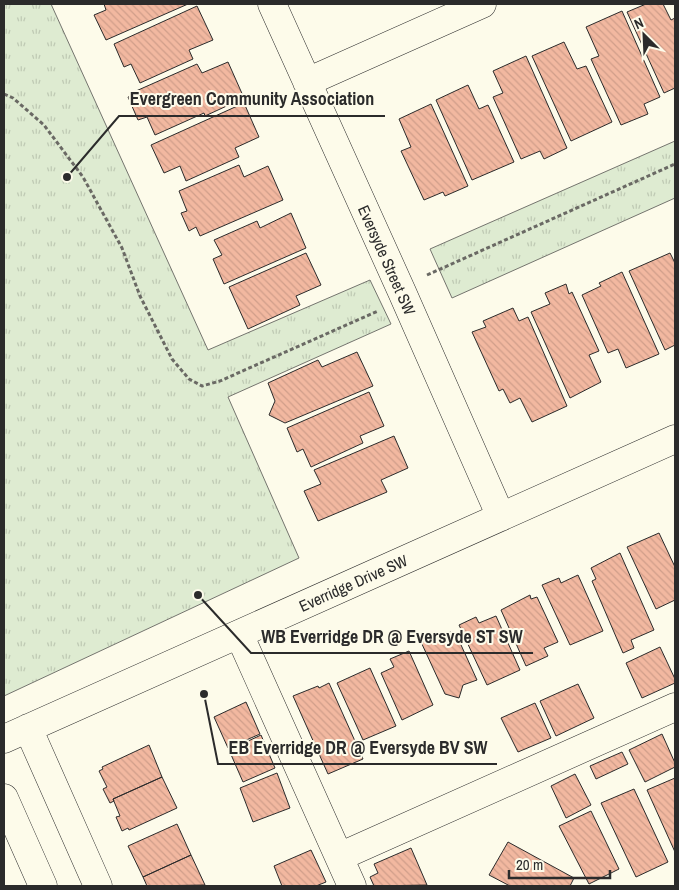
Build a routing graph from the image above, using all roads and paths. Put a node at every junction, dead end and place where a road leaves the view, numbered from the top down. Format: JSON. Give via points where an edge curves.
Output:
{"nodes":[{"id":1,"x":272,"y":4,"type":"edge"},
{"id":2,"x":482,"y":4,"type":"edge"},
{"id":3,"x":307,"y":82,"type":"junction"},
{"id":4,"x":4,"y":94,"type":"edge"},
{"id":5,"x":675,"y":164,"type":"edge"},
{"id":6,"x":402,"y":292,"type":"junction"},
{"id":7,"x":675,"y":439,"type":"edge"},
{"id":8,"x":501,"y":517,"type":"junction"},
{"id":9,"x":239,"y":634,"type":"junction"},
{"id":10,"x":675,"y":707,"type":"edge"},
{"id":11,"x":16,"y":734,"type":"edge"},
{"id":12,"x":4,"y":798,"type":"edge"},
{"id":13,"x":339,"y":857,"type":"junction"},
{"id":14,"x":43,"y":886,"type":"edge"},
{"id":15,"x":98,"y":886,"type":"edge"},
{"id":16,"x":352,"y":886,"type":"edge"}],
"edges":[{"from":1,"to":3,"type":"street","name":"Eversyde Street SW"},
{"from":2,"to":3,"type":"street"},
{"from":3,"to":6,"type":"street","name":"Eversyde Street SW"},
{"from":4,"to":6,"type":"path","via":[[44,125],[83,177],[122,248],[140,296],[172,359],[189,379],[202,386],[220,381],[379,310]]},
{"from":5,"to":6,"type":"path","via":[[434,271]]},
{"from":6,"to":8,"type":"street","name":"Eversyde Street SW"},
{"from":7,"to":8,"type":"street","name":"Everridge Drive SW"},
{"from":8,"to":9,"type":"street","name":"Everridge Drive SW"},
{"from":9,"to":11,"type":"street","name":"Everridge Drive SW"},
{"from":9,"to":13,"type":"street"},
{"from":10,"to":13,"type":"street"},
{"from":11,"to":15,"type":"street"},
{"from":12,"to":14,"type":"street"},
{"from":13,"to":16,"type":"street"}]}
